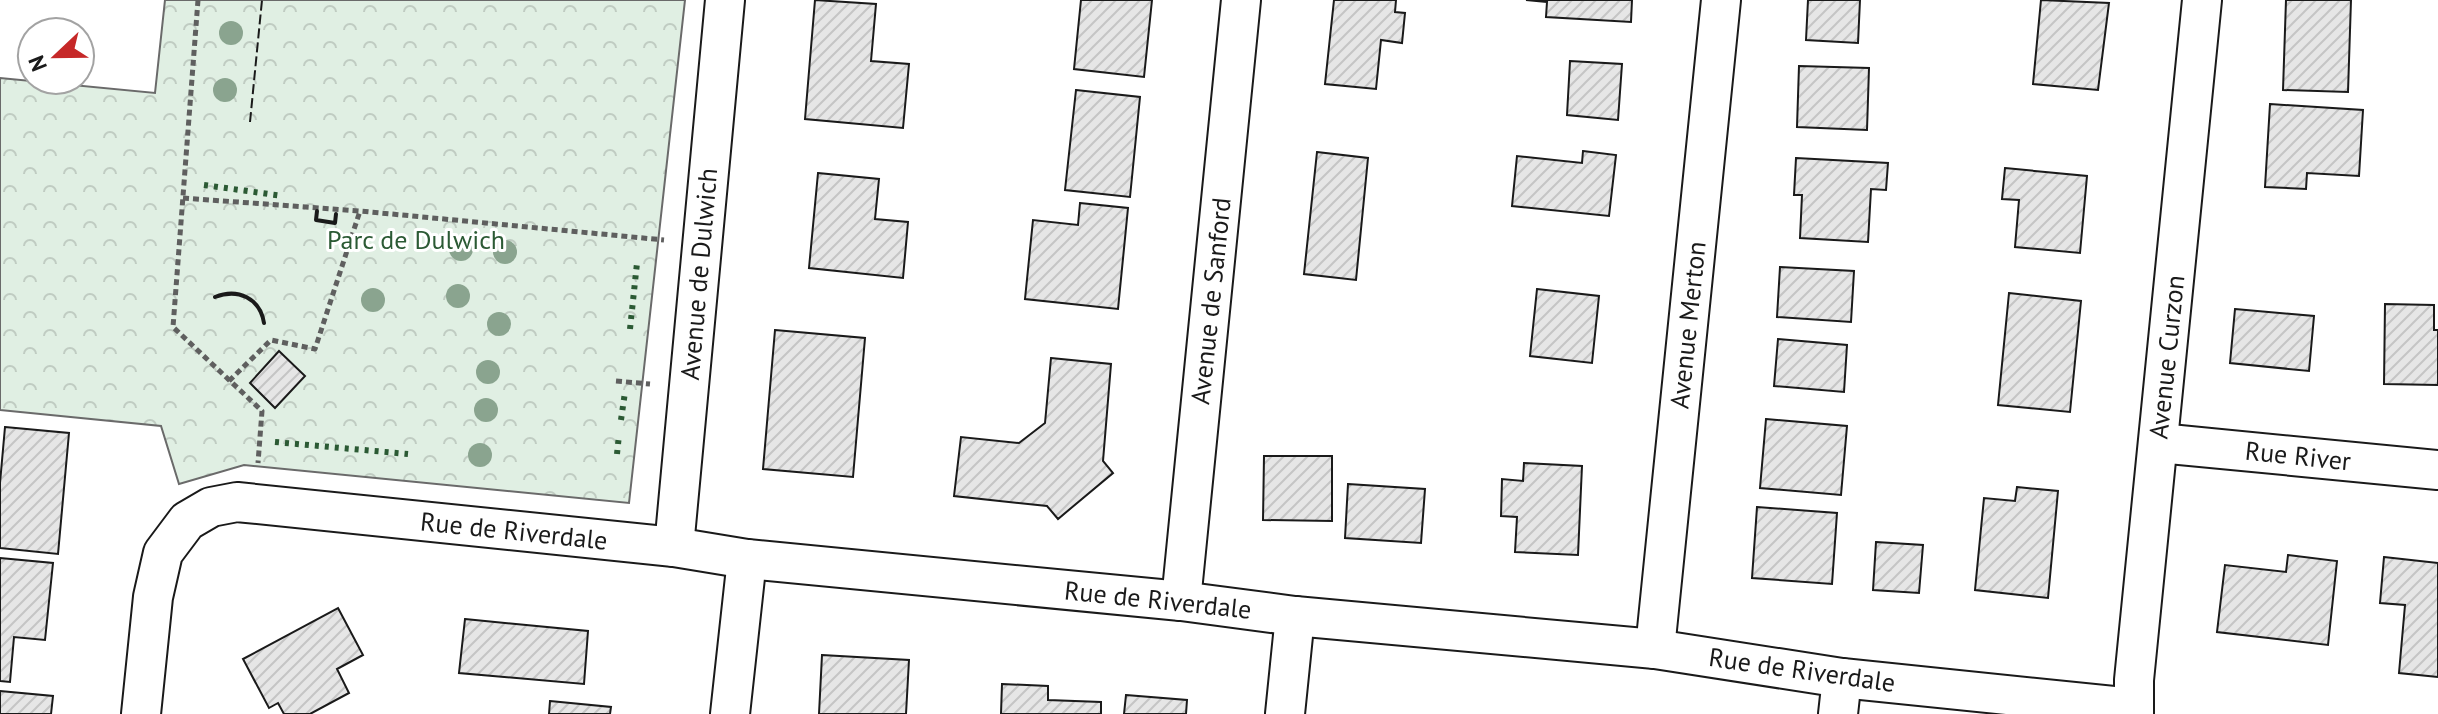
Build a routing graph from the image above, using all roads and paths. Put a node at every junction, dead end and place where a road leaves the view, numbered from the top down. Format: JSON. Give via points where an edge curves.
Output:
{"nodes":[{"id":1,"x":198,"y":0,"type":"edge"},
{"id":2,"x":725,"y":0,"type":"edge"},
{"id":3,"x":1241,"y":0,"type":"edge"},
{"id":4,"x":1721,"y":0,"type":"edge"},
{"id":5,"x":2202,"y":0,"type":"edge"},
{"id":6,"x":183,"y":198,"type":"junction"},
{"id":7,"x":360,"y":211,"type":"junction"},
{"id":8,"x":673,"y":241,"type":"dead end"},
{"id":9,"x":229,"y":381,"type":"junction"},
{"id":10,"x":616,"y":381,"type":"dead end"},
{"id":11,"x":659,"y":385,"type":"dead end"},
{"id":12,"x":2159,"y":443,"type":"junction"},
{"id":13,"x":2438,"y":470,"type":"edge"},
{"id":14,"x":258,"y":471,"type":"dead end"},
{"id":15,"x":674,"y":547,"type":"junction"},
{"id":16,"x":747,"y":559,"type":"junction"},
{"id":17,"x":1181,"y":601,"type":"junction"},
{"id":18,"x":1295,"y":616,"type":"junction"},
{"id":19,"x":1655,"y":649,"type":"junction"},
{"id":20,"x":1840,"y":696,"type":"edge"},
{"id":21,"x":2134,"y":711,"type":"edge"},
{"id":22,"x":141,"y":714,"type":"edge"},
{"id":23,"x":730,"y":714,"type":"edge"},
{"id":24,"x":1285,"y":714,"type":"edge"}],
"edges":[{"from":1,"to":6,"type":"path"},
{"from":2,"to":15,"type":"street","name":"Avenue de Dulwich"},
{"from":3,"to":17,"type":"street","name":"Avenue de Sanford"},
{"from":4,"to":19,"type":"street","name":"Avenue Merton"},
{"from":5,"to":12,"type":"street","name":"Avenue Curzon"},
{"from":6,"to":7,"type":"path"},
{"from":6,"to":9,"type":"path","via":[[173,327]]},
{"from":7,"to":8,"type":"path"},
{"from":7,"to":9,"type":"path","via":[[315,349],[271,340]]},
{"from":9,"to":14,"type":"path","via":[[262,411]]},
{"from":10,"to":11,"type":"path"},
{"from":12,"to":13,"type":"street","name":"Rue River"},
{"from":12,"to":21,"type":"street","name":"Avenue Curzon"},
{"from":15,"to":16,"type":"street","name":"Rue de Riverdale"},
{"from":15,"to":22,"type":"street","name":"Rue de Riverdale","via":[[237,502],[211,507],[187,521],[163,553]]},
{"from":16,"to":17,"type":"street","name":"Rue de Riverdale"},
{"from":16,"to":23,"type":"street"},
{"from":17,"to":18,"type":"street","name":"Rue de Riverdale"},
{"from":18,"to":19,"type":"street","name":"Rue de Riverdale"},
{"from":18,"to":24,"type":"street"},
{"from":19,"to":20,"type":"street","name":"Rue de Riverdale"},
{"from":20,"to":21,"type":"street","name":"Rue de Riverdale"}]}
